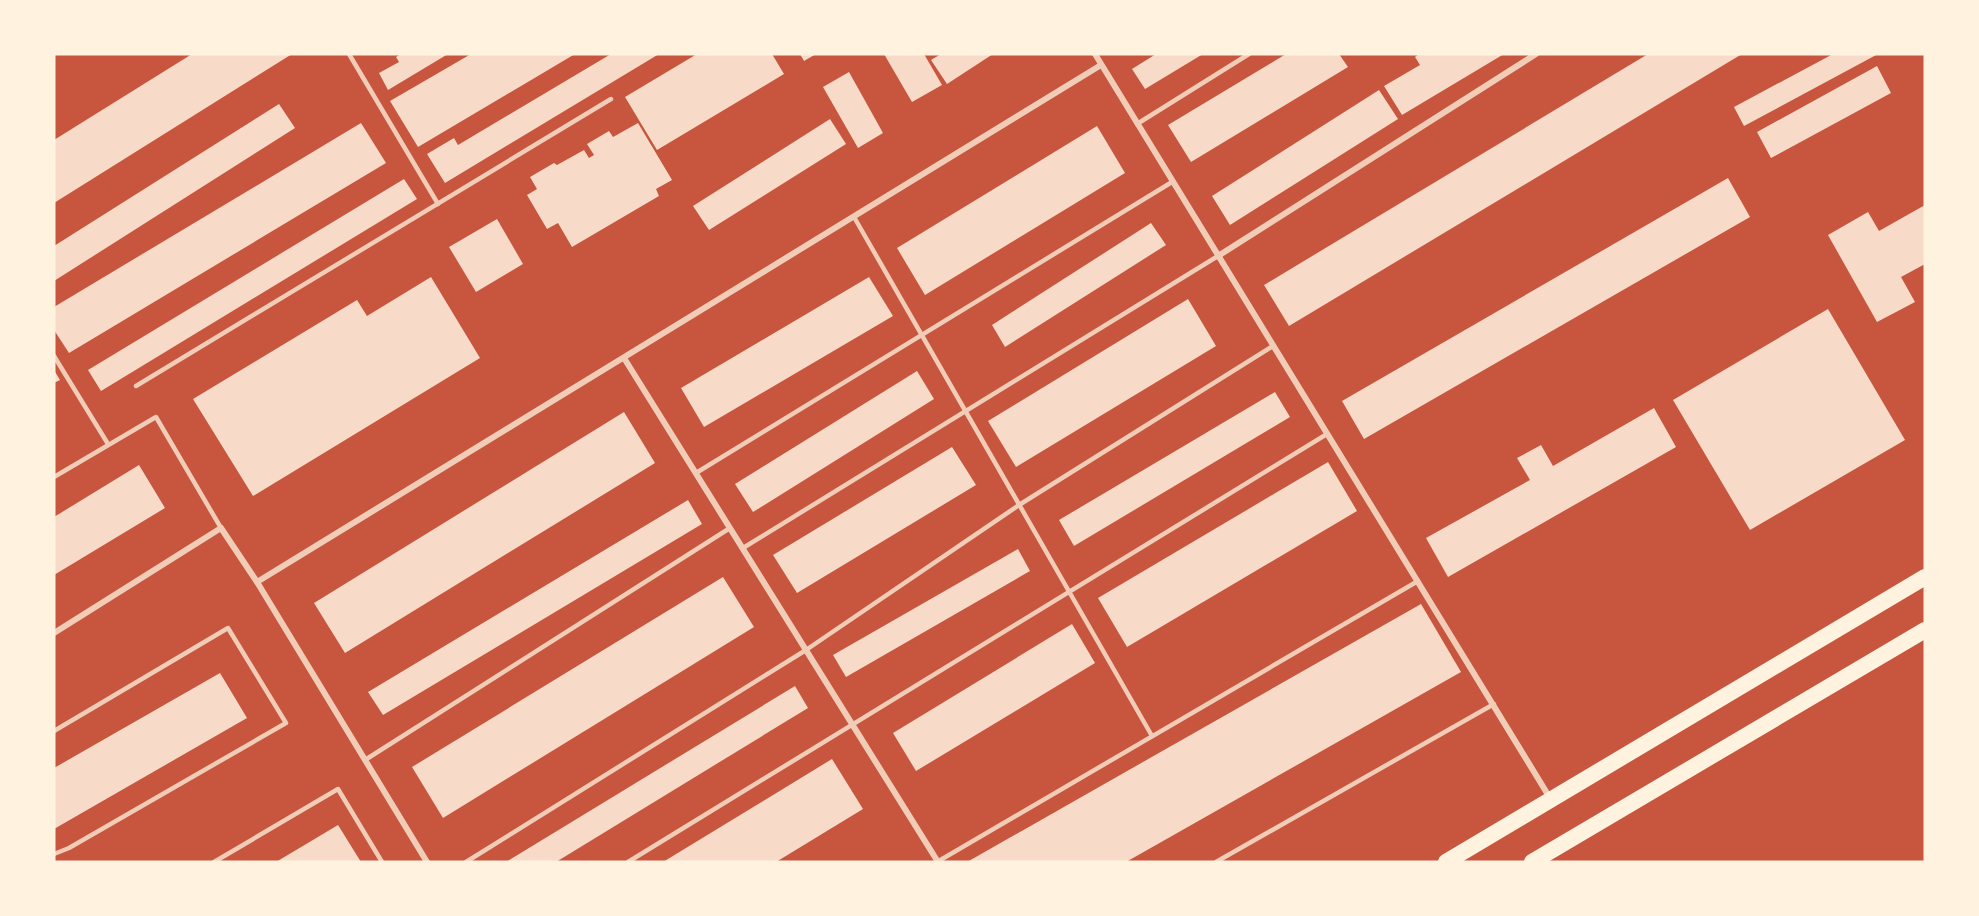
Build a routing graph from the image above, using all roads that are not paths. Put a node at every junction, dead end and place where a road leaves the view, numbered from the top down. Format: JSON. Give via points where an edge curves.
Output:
{"nodes":[{"id":1,"x":349,"y":54,"type":"edge"},
{"id":2,"x":1095,"y":54,"type":"edge"},
{"id":3,"x":1249,"y":54,"type":"edge"},
{"id":4,"x":1536,"y":54,"type":"edge"},
{"id":5,"x":1101,"y":65,"type":"junction"},
{"id":6,"x":612,"y":99,"type":"dead end"},
{"id":7,"x":1137,"y":124,"type":"junction"},
{"id":8,"x":1172,"y":182,"type":"junction"},
{"id":9,"x":438,"y":204,"type":"junction"},
{"id":10,"x":854,"y":217,"type":"junction"},
{"id":11,"x":1218,"y":256,"type":"junction"},
{"id":12,"x":922,"y":336,"type":"junction"},
{"id":13,"x":1273,"y":346,"type":"junction"},
{"id":14,"x":54,"y":356,"type":"edge"},
{"id":15,"x":624,"y":358,"type":"junction"},
{"id":16,"x":136,"y":386,"type":"dead end"},
{"id":17,"x":965,"y":411,"type":"junction"},
{"id":18,"x":1327,"y":434,"type":"junction"},
{"id":19,"x":108,"y":444,"type":"junction"},
{"id":20,"x":696,"y":473,"type":"junction"},
{"id":21,"x":54,"y":477,"type":"edge"},
{"id":22,"x":1019,"y":506,"type":"junction"},
{"id":23,"x":221,"y":528,"type":"junction"},
{"id":24,"x":730,"y":528,"type":"junction"},
{"id":25,"x":742,"y":548,"type":"junction"},
{"id":26,"x":1925,"y":577,"type":"edge"},
{"id":27,"x":1418,"y":581,"type":"junction"},
{"id":28,"x":257,"y":582,"type":"junction"},
{"id":29,"x":1069,"y":592,"type":"junction"},
{"id":30,"x":1925,"y":630,"type":"edge"},
{"id":31,"x":54,"y":633,"type":"edge"},
{"id":32,"x":806,"y":650,"type":"junction"},
{"id":33,"x":1494,"y":704,"type":"junction"},
{"id":34,"x":852,"y":724,"type":"junction"},
{"id":35,"x":54,"y":731,"type":"edge"},
{"id":36,"x":1152,"y":736,"type":"junction"},
{"id":37,"x":365,"y":760,"type":"junction"},
{"id":38,"x":1552,"y":801,"type":"junction"},
{"id":39,"x":54,"y":854,"type":"edge"},
{"id":40,"x":214,"y":862,"type":"edge"},
{"id":41,"x":382,"y":862,"type":"edge"},
{"id":42,"x":427,"y":862,"type":"edge"},
{"id":43,"x":466,"y":862,"type":"edge"},
{"id":44,"x":628,"y":862,"type":"edge"},
{"id":45,"x":938,"y":862,"type":"edge"},
{"id":46,"x":1216,"y":862,"type":"edge"},
{"id":47,"x":1446,"y":862,"type":"edge"},
{"id":48,"x":1532,"y":862,"type":"edge"}],
"edges":[{"from":1,"to":9,"type":"lane"},
{"from":2,"to":5,"type":"street"},
{"from":3,"to":7,"type":"lane"},
{"from":4,"to":11,"type":"street"},
{"from":5,"to":7,"type":"street"},
{"from":5,"to":10,"type":"street"},
{"from":6,"to":9,"type":"lane"},
{"from":7,"to":8,"type":"street"},
{"from":8,"to":11,"type":"street"},
{"from":8,"to":12,"type":"lane"},
{"from":9,"to":16,"type":"lane"},
{"from":10,"to":12,"type":"lane"},
{"from":10,"to":15,"type":"street"},
{"from":11,"to":13,"type":"street"},
{"from":11,"to":17,"type":"lane"},
{"from":12,"to":17,"type":"lane"},
{"from":12,"to":20,"type":"lane"},
{"from":13,"to":18,"type":"street"},
{"from":13,"to":22,"type":"lane"},
{"from":14,"to":19,"type":"lane"},
{"from":15,"to":20,"type":"street"},
{"from":15,"to":28,"type":"street"},
{"from":17,"to":22,"type":"lane"},
{"from":17,"to":25,"type":"lane"},
{"from":18,"to":27,"type":"street"},
{"from":18,"to":29,"type":"lane"},
{"from":19,"to":21,"type":"lane"},
{"from":19,"to":23,"type":"lane","via":[[156,417]]},
{"from":20,"to":24,"type":"street"},
{"from":22,"to":29,"type":"lane"},
{"from":22,"to":32,"type":"lane"},
{"from":23,"to":28,"type":"street"},
{"from":23,"to":31,"type":"street"},
{"from":24,"to":25,"type":"street"},
{"from":24,"to":37,"type":"lane"},
{"from":25,"to":32,"type":"street"},
{"from":26,"to":38,"type":"highway"},
{"from":27,"to":33,"type":"street"},
{"from":27,"to":36,"type":"lane"},
{"from":28,"to":37,"type":"street"},
{"from":29,"to":34,"type":"lane"},
{"from":29,"to":36,"type":"lane"},
{"from":30,"to":48,"type":"highway"},
{"from":32,"to":34,"type":"street"},
{"from":32,"to":43,"type":"lane"},
{"from":33,"to":38,"type":"street"},
{"from":33,"to":46,"type":"lane"},
{"from":34,"to":44,"type":"lane"},
{"from":34,"to":45,"type":"street"},
{"from":35,"to":39,"type":"lane","via":[[228,627],[286,723]]},
{"from":36,"to":45,"type":"lane"},
{"from":37,"to":42,"type":"street"},
{"from":38,"to":47,"type":"highway"},
{"from":40,"to":41,"type":"lane","via":[[338,789]]}]}
